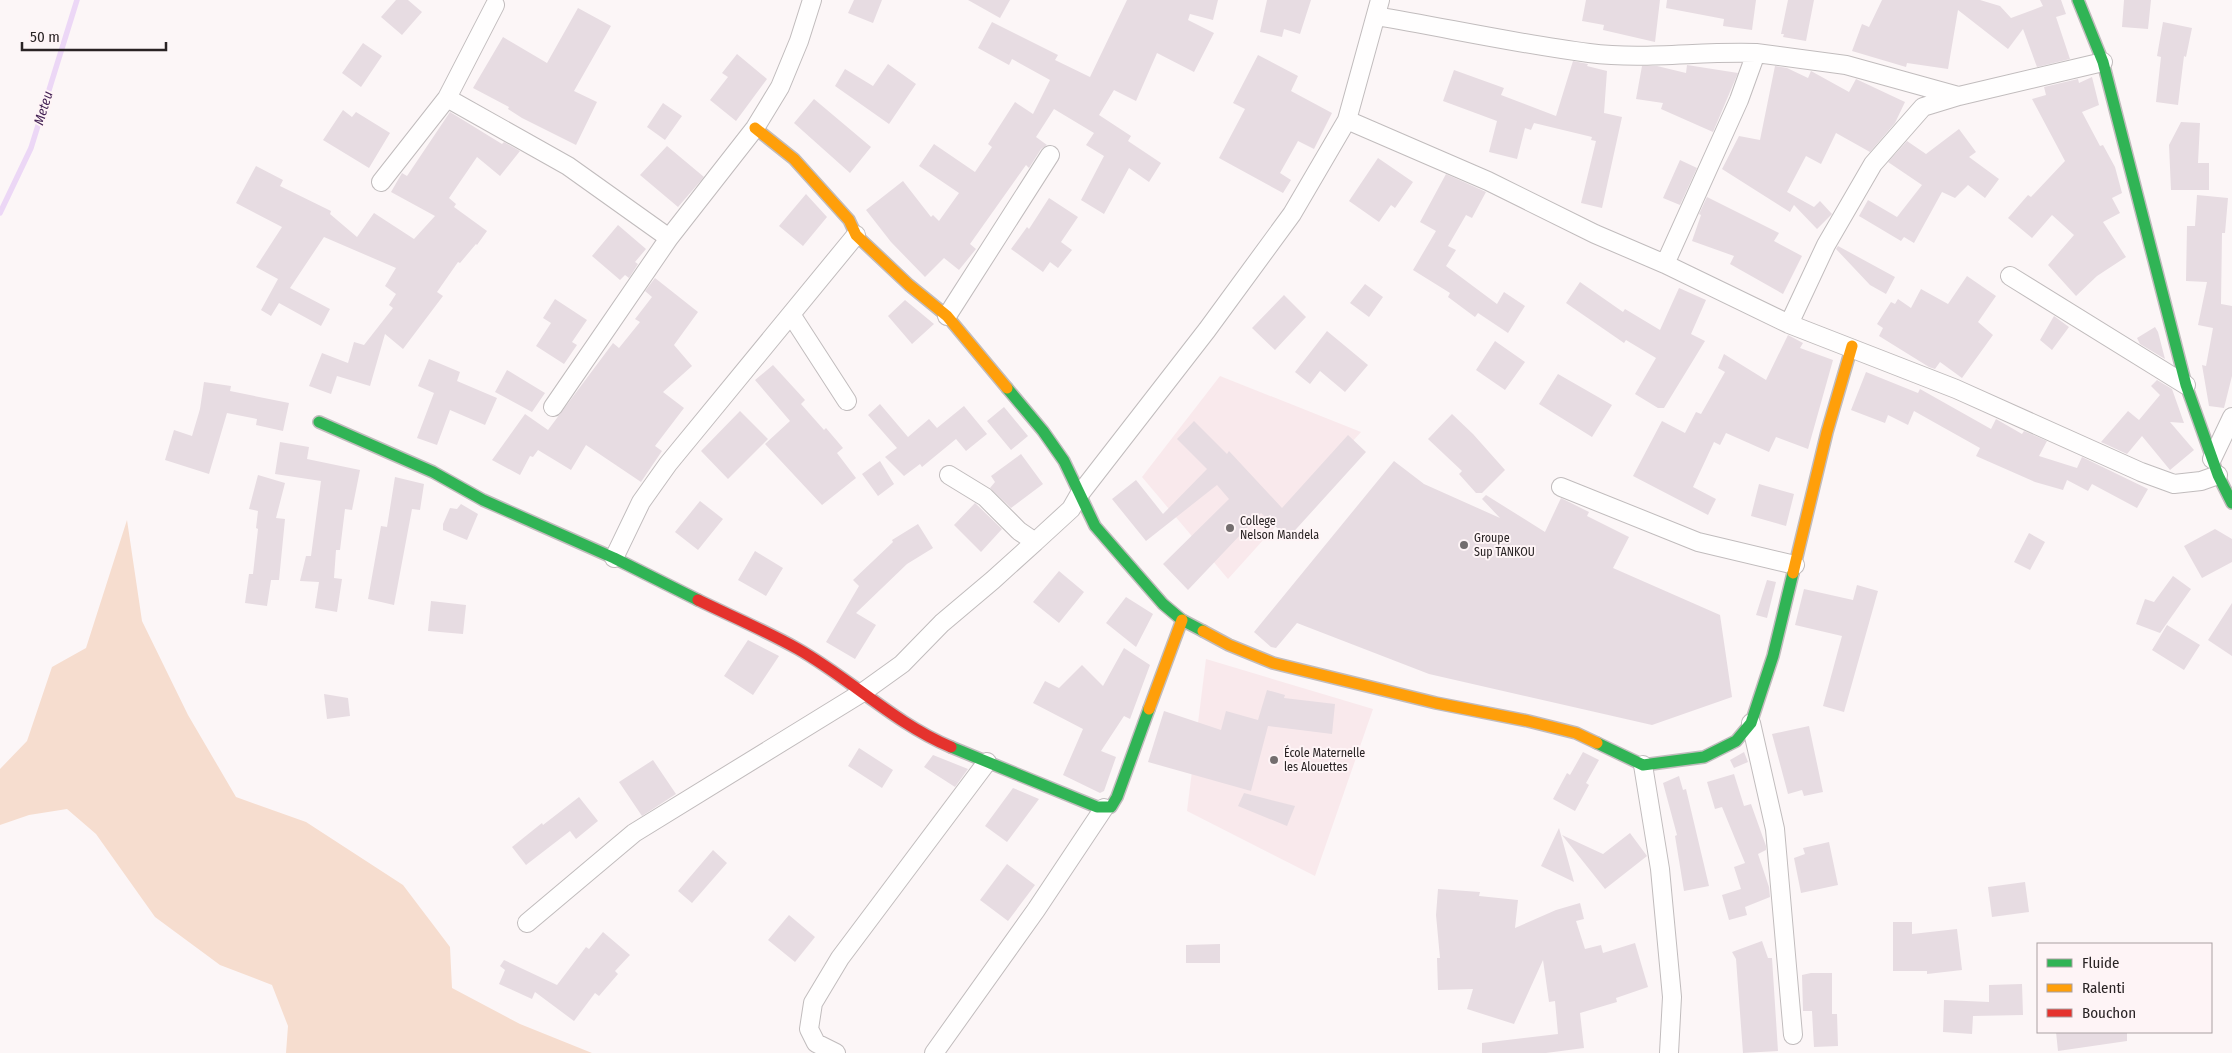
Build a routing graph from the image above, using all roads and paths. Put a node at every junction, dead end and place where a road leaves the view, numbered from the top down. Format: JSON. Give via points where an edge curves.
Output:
{"nodes":[{"id":1,"x":812,"y":0,"type":"edge"},
{"id":2,"x":2078,"y":0,"type":"edge"},
{"id":3,"x":495,"y":5,"type":"dead end"},
{"id":4,"x":1378,"y":8,"type":"edge"},
{"id":5,"x":1756,"y":54,"type":"junction"},
{"id":6,"x":2103,"y":62,"type":"junction"},
{"id":7,"x":1959,"y":96,"type":"junction"},
{"id":8,"x":447,"y":98,"type":"junction"},
{"id":9,"x":1347,"y":120,"type":"junction"},
{"id":10,"x":755,"y":128,"type":"junction"},
{"id":11,"x":1050,"y":155,"type":"dead end"},
{"id":12,"x":381,"y":182,"type":"dead end"},
{"id":13,"x":856,"y":235,"type":"junction"},
{"id":14,"x":669,"y":238,"type":"junction"},
{"id":15,"x":1665,"y":264,"type":"junction"},
{"id":16,"x":2010,"y":276,"type":"dead end"},
{"id":17,"x":792,"y":316,"type":"junction"},
{"id":18,"x":947,"y":316,"type":"junction"},
{"id":19,"x":1789,"y":324,"type":"junction"},
{"id":20,"x":1852,"y":346,"type":"junction"},
{"id":21,"x":2186,"y":385,"type":"junction"},
{"id":22,"x":847,"y":401,"type":"dead end"},
{"id":23,"x":553,"y":407,"type":"dead end"},
{"id":24,"x":2232,"y":417,"type":"edge"},
{"id":25,"x":318,"y":422,"type":"dead end"},
{"id":26,"x":2215,"y":467,"type":"junction"},
{"id":27,"x":949,"y":475,"type":"dead end"},
{"id":28,"x":1561,"y":487,"type":"dead end"},
{"id":29,"x":1079,"y":495,"type":"junction"},
{"id":30,"x":2232,"y":503,"type":"edge"},
{"id":31,"x":1034,"y":542,"type":"junction"},
{"id":32,"x":614,"y":558,"type":"junction"},
{"id":33,"x":1795,"y":565,"type":"junction"},
{"id":34,"x":1182,"y":620,"type":"junction"},
{"id":35,"x":863,"y":692,"type":"junction"},
{"id":36,"x":1751,"y":723,"type":"junction"},
{"id":37,"x":988,"y":762,"type":"junction"},
{"id":38,"x":1643,"y":765,"type":"junction"},
{"id":39,"x":1104,"y":808,"type":"junction"},
{"id":40,"x":527,"y":923,"type":"dead end"},
{"id":41,"x":1793,"y":1035,"type":"dead end"},
{"id":42,"x":836,"y":1053,"type":"edge"},
{"id":43,"x":934,"y":1053,"type":"edge"},
{"id":44,"x":1669,"y":1053,"type":"edge"}],
"edges":[{"from":1,"to":10,"type":"street","via":[[780,87]]},
{"from":2,"to":6,"type":"street"},
{"from":3,"to":8,"type":"street"},
{"from":4,"to":5,"type":"street","via":[[1590,53],[1652,56],[1713,52]]},
{"from":4,"to":9,"type":"street"},
{"from":5,"to":7,"type":"street","via":[[1846,66]]},
{"from":5,"to":15,"type":"street"},
{"from":6,"to":7,"type":"street"},
{"from":6,"to":21,"type":"street"},
{"from":7,"to":19,"type":"street","via":[[1923,108],[1873,164],[1826,245]]},
{"from":8,"to":12,"type":"street"},
{"from":8,"to":14,"type":"street","via":[[568,166]]},
{"from":9,"to":15,"type":"street","via":[[1488,181],[1595,234]]},
{"from":9,"to":29,"type":"street","via":[[1292,214]]},
{"from":10,"to":13,"type":"street","via":[[794,158],[849,220]]},
{"from":10,"to":14,"type":"street"},
{"from":11,"to":18,"type":"street"},
{"from":13,"to":17,"type":"street"},
{"from":13,"to":18,"type":"street"},
{"from":14,"to":23,"type":"street"},
{"from":15,"to":19,"type":"street"},
{"from":16,"to":21,"type":"street"},
{"from":17,"to":22,"type":"street"},
{"from":17,"to":32,"type":"street","via":[[668,464],[641,502]]},
{"from":18,"to":29,"type":"street","via":[[1043,431],[1064,461]]},
{"from":19,"to":20,"type":"street"},
{"from":20,"to":26,"type":"street","via":[[2174,484],[2201,481]]},
{"from":20,"to":33,"type":"street","via":[[1827,432]]},
{"from":21,"to":26,"type":"street"},
{"from":24,"to":26,"type":"street"},
{"from":25,"to":32,"type":"street","via":[[433,472],[483,500]]},
{"from":26,"to":30,"type":"street"},
{"from":27,"to":31,"type":"street","via":[[985,497]]},
{"from":28,"to":33,"type":"street","via":[[1698,542]]},
{"from":29,"to":31,"type":"street","via":[[1071,509]]},
{"from":29,"to":34,"type":"street","via":[[1095,526],[1163,604]]},
{"from":31,"to":35,"type":"street","via":[[942,623],[902,664]]},
{"from":32,"to":35,"type":"street","via":[[798,649]]},
{"from":33,"to":36,"type":"street","via":[[1773,656]]},
{"from":34,"to":38,"type":"street","via":[[1229,646],[1272,663],[1576,733]]},
{"from":34,"to":39,"type":"street","via":[[1117,797],[1111,807]]},
{"from":35,"to":37,"type":"street","via":[[891,715],[925,736]]},
{"from":35,"to":40,"type":"street","via":[[634,833]]},
{"from":36,"to":38,"type":"street","via":[[1736,742],[1704,757]]},
{"from":36,"to":41,"type":"street","via":[[1775,829]]},
{"from":37,"to":39,"type":"street"},
{"from":37,"to":42,"type":"street","via":[[840,958],[813,1003],[809,1029],[816,1042]]},
{"from":38,"to":44,"type":"street","via":[[1660,869],[1672,997]]},
{"from":39,"to":43,"type":"street"}]}
